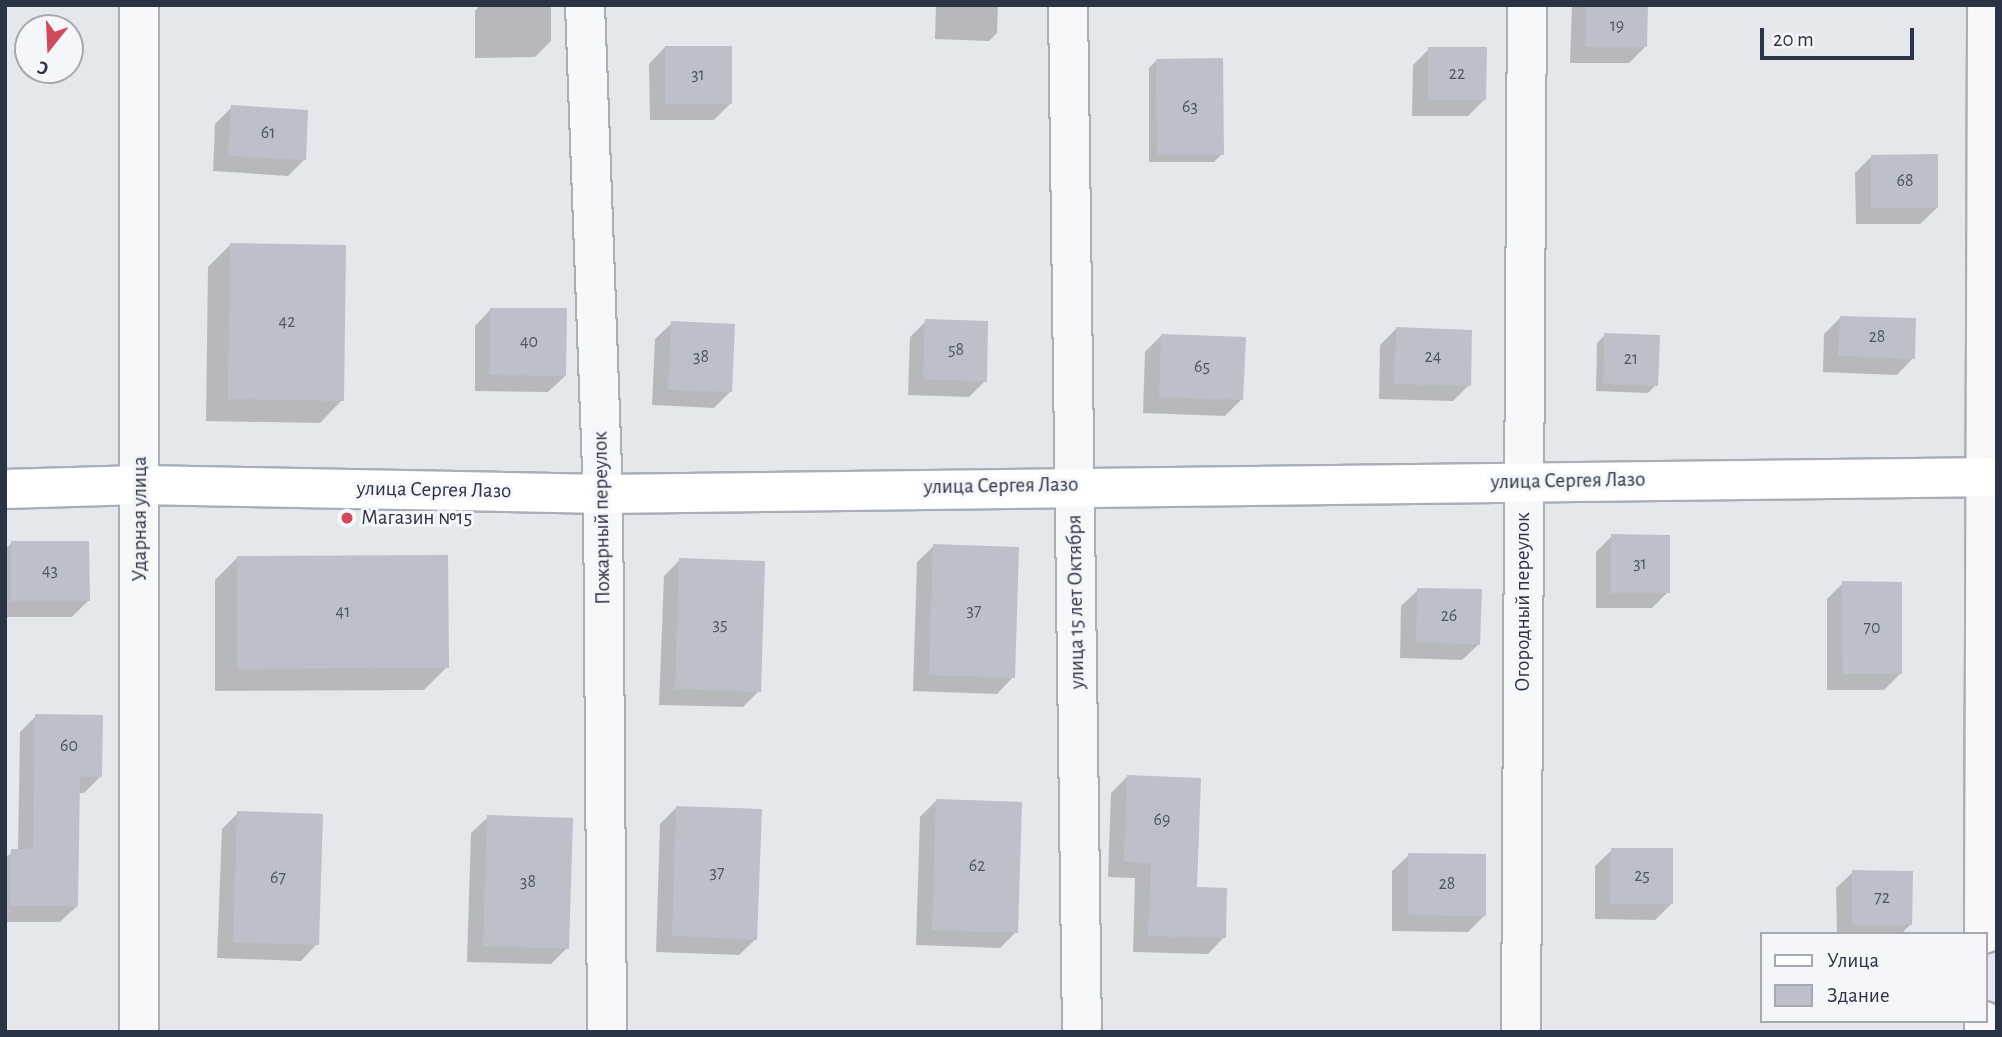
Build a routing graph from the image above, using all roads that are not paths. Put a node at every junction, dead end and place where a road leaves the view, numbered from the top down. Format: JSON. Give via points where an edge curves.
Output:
{"nodes":[{"id":1,"x":139,"y":5,"type":"edge"},
{"id":2,"x":585,"y":5,"type":"edge"},
{"id":3,"x":1068,"y":5,"type":"edge"},
{"id":4,"x":1527,"y":5,"type":"edge"},
{"id":5,"x":1987,"y":5,"type":"edge"},
{"id":6,"x":1992,"y":477,"type":"edge"},
{"id":7,"x":1524,"y":481,"type":"junction"},
{"id":8,"x":140,"y":485,"type":"junction"},
{"id":9,"x":1074,"y":485,"type":"junction"},
{"id":10,"x":5,"y":489,"type":"edge"},
{"id":11,"x":603,"y":494,"type":"junction"},
{"id":12,"x":1984,"y":932,"type":"edge"},
{"id":13,"x":139,"y":1032,"type":"edge"},
{"id":14,"x":607,"y":1032,"type":"edge"},
{"id":15,"x":1082,"y":1032,"type":"edge"},
{"id":16,"x":1521,"y":1032,"type":"edge"}],
"edges":[{"from":1,"to":8,"type":"street","name":"Ударная улица"},
{"from":2,"to":11,"type":"street","name":"Пожарный переулок"},
{"from":3,"to":9,"type":"street","name":"улица 15 лет Октября"},
{"from":4,"to":7,"type":"street","name":"Огородный переулок"},
{"from":5,"to":6,"type":"street"},
{"from":6,"to":7,"type":"main road","name":"улица Сергея Лазо"},
{"from":6,"to":12,"type":"street"},
{"from":7,"to":9,"type":"main road","name":"улица Сергея Лазо"},
{"from":7,"to":16,"type":"street","name":"Огородный переулок"},
{"from":8,"to":10,"type":"main road","name":"улица Сергея Лазо"},
{"from":8,"to":11,"type":"main road","name":"улица Сергея Лазо"},
{"from":8,"to":13,"type":"street","name":"Ударная улица"},
{"from":9,"to":11,"type":"main road","name":"улица Сергея Лазо"},
{"from":9,"to":15,"type":"street","name":"улица 15 лет Октября"},
{"from":11,"to":14,"type":"street","name":"Пожарный переулок"}]}
